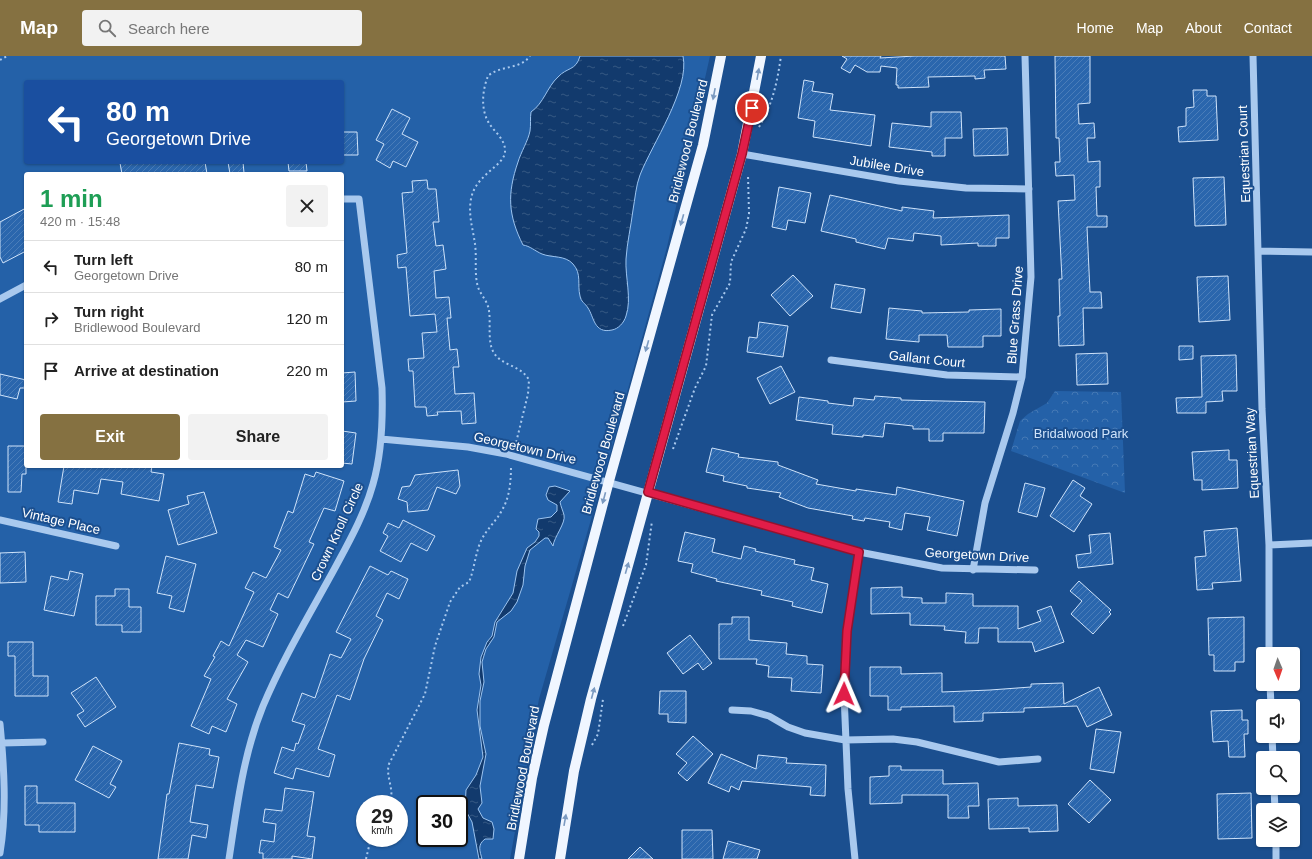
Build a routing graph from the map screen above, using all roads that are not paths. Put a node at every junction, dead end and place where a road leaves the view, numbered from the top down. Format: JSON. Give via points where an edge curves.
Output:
{"nodes":[{"id":1,"x":721,"y":56,"type":"edge"},
{"id":2,"x":761,"y":56,"type":"edge"},
{"id":3,"x":1025,"y":56,"type":"edge"},
{"id":4,"x":1253,"y":56,"type":"edge"},
{"id":5,"x":746,"y":155,"type":"junction"},
{"id":6,"x":1029,"y":189,"type":"junction"},
{"id":7,"x":344,"y":199,"type":"edge"},
{"id":8,"x":1258,"y":251,"type":"junction"},
{"id":9,"x":1312,"y":252,"type":"edge"},
{"id":10,"x":24,"y":286,"type":"edge"},
{"id":11,"x":0,"y":299,"type":"edge"},
{"id":12,"x":831,"y":360,"type":"dead end"},
{"id":13,"x":1022,"y":377,"type":"junction"},
{"id":14,"x":381,"y":439,"type":"junction"},
{"id":15,"x":609,"y":481,"type":"junction"},
{"id":16,"x":648,"y":492,"type":"junction"},
{"id":17,"x":0,"y":520,"type":"edge"},
{"id":18,"x":1312,"y":543,"type":"edge"},
{"id":19,"x":1269,"y":545,"type":"junction"},
{"id":20,"x":116,"y":546,"type":"dead end"},
{"id":21,"x":859,"y":552,"type":"junction"},
{"id":22,"x":973,"y":570,"type":"junction"},
{"id":23,"x":1035,"y":570,"type":"dead end"},
{"id":24,"x":1269,"y":647,"type":"edge"},
{"id":25,"x":732,"y":710,"type":"dead end"},
{"id":26,"x":0,"y":724,"type":"edge"},
{"id":27,"x":845,"y":740,"type":"junction"},
{"id":28,"x":43,"y":742,"type":"dead end"},
{"id":29,"x":2,"y":743,"type":"junction"},
{"id":30,"x":1038,"y":759,"type":"dead end"},
{"id":31,"x":1276,"y":847,"type":"edge"},
{"id":32,"x":0,"y":853,"type":"edge"},
{"id":33,"x":229,"y":859,"type":"edge"},
{"id":34,"x":519,"y":859,"type":"edge"},
{"id":35,"x":560,"y":859,"type":"edge"},
{"id":36,"x":855,"y":859,"type":"edge"},
{"id":37,"x":1276,"y":859,"type":"edge"}],
"edges":[{"from":1,"to":15,"type":"main road","name":"Bridlewood Boulevard","one_way":true,"via":[[703,146]]},
{"from":5,"to":2,"type":"main road","one_way":true},
{"from":3,"to":6,"type":"street","name":"Blue Grass Drive"},
{"from":4,"to":8,"type":"street","name":"Equestrian Court"},
{"from":5,"to":6,"type":"street","name":"Jubilee Drive","via":[[899,181],[966,188]]},
{"from":5,"to":16,"type":"main road"},
{"from":6,"to":13,"type":"street","name":"Blue Grass Drive","via":[[1031,277]]},
{"from":7,"to":14,"type":"street","name":"Crown Knoll Circle","via":[[359,199],[382,388]]},
{"from":8,"to":9,"type":"street"},
{"from":8,"to":19,"type":"street","name":"Equestrian Way"},
{"from":10,"to":11,"type":"street"},
{"from":12,"to":13,"type":"street","name":"Gallant Court","via":[[947,375]]},
{"from":13,"to":22,"type":"street","name":"Blue Grass Drive","via":[[985,503]]},
{"from":14,"to":15,"type":"street","name":"Georgetown Drive","via":[[468,447],[513,455]]},
{"from":14,"to":33,"type":"street","name":"Crown Knoll Circle","via":[[378,463],[367,502],[256,723],[241,782]]},
{"from":15,"to":16,"type":"street","name":"Georgetown Drive"},
{"from":15,"to":34,"type":"main road","name":"Bridlewood Boulevard","one_way":true,"via":[[544,725],[532,778]]},
{"from":16,"to":21,"type":"street","name":"Georgetown Drive"},
{"from":35,"to":16,"type":"main road","one_way":true,"via":[[572,785],[591,699]]},
{"from":17,"to":20,"type":"street","name":"Vintage Place"},
{"from":18,"to":19,"type":"street"},
{"from":19,"to":24,"type":"street","name":"Equestrian Way"},
{"from":21,"to":22,"type":"street","name":"Georgetown Drive","via":[[942,568]]},
{"from":21,"to":27,"type":"street","via":[[844,658]]},
{"from":22,"to":23,"type":"street","name":"Georgetown Drive"},
{"from":25,"to":27,"type":"street","via":[[751,711],[769,716],[805,733]]},
{"from":26,"to":29,"type":"street"},
{"from":27,"to":30,"type":"street","via":[[893,739],[917,742],[999,762]]},
{"from":27,"to":36,"type":"street"},
{"from":28,"to":29,"type":"street"},
{"from":29,"to":32,"type":"street","via":[[4,783]]},
{"from":31,"to":37,"type":"street"}]}
